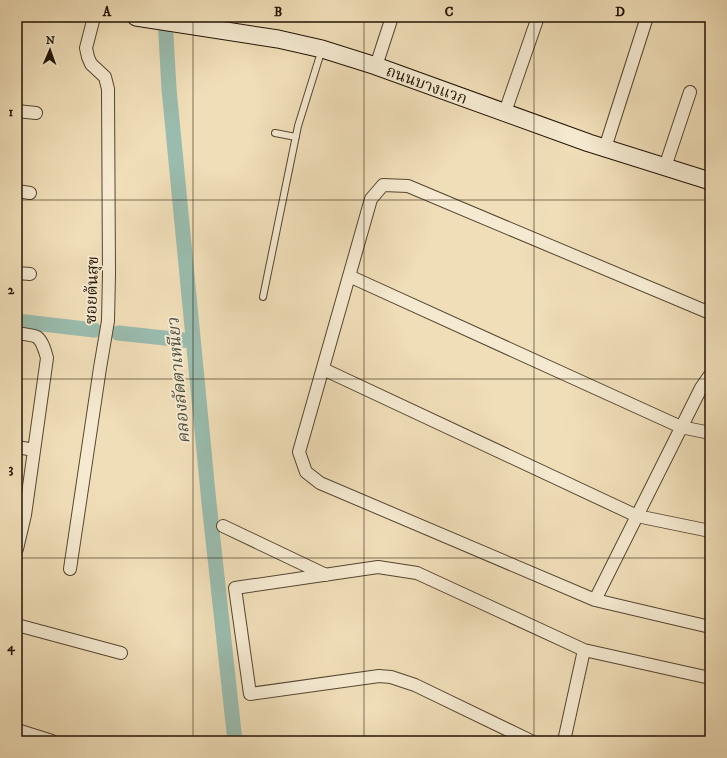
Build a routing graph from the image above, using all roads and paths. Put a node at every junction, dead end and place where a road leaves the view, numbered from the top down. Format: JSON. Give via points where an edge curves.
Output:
{"nodes":[{"id":1,"x":94,"y":17,"type":"edge"},
{"id":2,"x":392,"y":17,"type":"edge"},
{"id":3,"x":538,"y":17,"type":"edge"},
{"id":4,"x":647,"y":17,"type":"edge"},
{"id":5,"x":140,"y":18,"type":"edge"},
{"id":6,"x":322,"y":49,"type":"junction"},
{"id":7,"x":376,"y":66,"type":"junction"},
{"id":8,"x":690,"y":92,"type":"dead end"},
{"id":9,"x":17,"y":111,"type":"edge"},
{"id":10,"x":505,"y":112,"type":"junction"},
{"id":11,"x":36,"y":114,"type":"dead end"},
{"id":12,"x":275,"y":133,"type":"dead end"},
{"id":13,"x":296,"y":137,"type":"junction"},
{"id":14,"x":605,"y":148,"type":"junction"},
{"id":15,"x":665,"y":167,"type":"junction"},
{"id":16,"x":710,"y":181,"type":"edge"},
{"id":17,"x":17,"y":191,"type":"edge"},
{"id":18,"x":30,"y":193,"type":"dead end"},
{"id":19,"x":17,"y":273,"type":"edge"},
{"id":20,"x":30,"y":274,"type":"dead end"},
{"id":21,"x":349,"y":276,"type":"junction"},
{"id":22,"x":263,"y":296,"type":"dead end"},
{"id":23,"x":710,"y":313,"type":"edge"},
{"id":24,"x":17,"y":333,"type":"edge"},
{"id":25,"x":323,"y":369,"type":"junction"},
{"id":26,"x":710,"y":375,"type":"edge"},
{"id":27,"x":681,"y":427,"type":"junction"},
{"id":28,"x":710,"y":433,"type":"edge"},
{"id":29,"x":17,"y":447,"type":"edge"},
{"id":30,"x":34,"y":450,"type":"junction"},
{"id":31,"x":637,"y":516,"type":"junction"},
{"id":32,"x":223,"y":526,"type":"dead end"},
{"id":33,"x":710,"y":531,"type":"edge"},
{"id":34,"x":17,"y":549,"type":"edge"},
{"id":35,"x":70,"y":569,"type":"dead end"},
{"id":36,"x":326,"y":575,"type":"junction"},
{"id":37,"x":595,"y":600,"type":"junction"},
{"id":38,"x":17,"y":625,"type":"edge"},
{"id":39,"x":710,"y":627,"type":"edge"},
{"id":40,"x":584,"y":650,"type":"junction"},
{"id":41,"x":121,"y":653,"type":"dead end"},
{"id":42,"x":710,"y":678,"type":"edge"},
{"id":43,"x":17,"y":730,"type":"edge"},
{"id":44,"x":52,"y":741,"type":"edge"},
{"id":45,"x":530,"y":741,"type":"edge"},
{"id":46,"x":564,"y":741,"type":"edge"}],
"edges":[{"from":1,"to":35,"type":"street","name":"ซอยต้นสุข","via":[[86,48],[92,64],[105,77],[108,89],[108,321]]},
{"from":2,"to":7,"type":"street"},
{"from":3,"to":10,"type":"street"},
{"from":4,"to":14,"type":"street"},
{"from":5,"to":6,"type":"main road","name":"ถนนบางแวก","via":[[278,39]]},
{"from":6,"to":7,"type":"main road","name":"ถนนบางแวก"},
{"from":6,"to":13,"type":"lane"},
{"from":7,"to":10,"type":"main road","name":"ถนนบางแวก"},
{"from":8,"to":15,"type":"street"},
{"from":9,"to":11,"type":"street"},
{"from":10,"to":14,"type":"main road","name":"ถนนบางแวก"},
{"from":12,"to":13,"type":"lane"},
{"from":13,"to":22,"type":"lane"},
{"from":14,"to":15,"type":"main road","name":"ถนนบางแวก"},
{"from":15,"to":16,"type":"main road","name":"ถนนบางแวก"},
{"from":17,"to":18,"type":"street"},
{"from":19,"to":20,"type":"street"},
{"from":21,"to":23,"type":"street","via":[[371,200],[383,185],[408,186]]},
{"from":21,"to":25,"type":"street"},
{"from":21,"to":27,"type":"street"},
{"from":24,"to":30,"type":"street","via":[[36,337],[42,344],[47,358]]},
{"from":25,"to":31,"type":"street"},
{"from":25,"to":37,"type":"street","via":[[299,452],[306,472],[320,483]]},
{"from":26,"to":27,"type":"street"},
{"from":27,"to":28,"type":"street"},
{"from":27,"to":31,"type":"street"},
{"from":29,"to":30,"type":"street"},
{"from":30,"to":34,"type":"street","via":[[25,515]]},
{"from":31,"to":33,"type":"street"},
{"from":31,"to":37,"type":"street"},
{"from":32,"to":36,"type":"street"},
{"from":36,"to":40,"type":"street","via":[[378,567],[418,573]]},
{"from":36,"to":45,"type":"street","via":[[235,588],[250,694],[379,676],[391,677],[415,685]]},
{"from":37,"to":39,"type":"street"},
{"from":38,"to":41,"type":"street"},
{"from":40,"to":42,"type":"street"},
{"from":40,"to":46,"type":"street"},
{"from":43,"to":44,"type":"street"}]}
